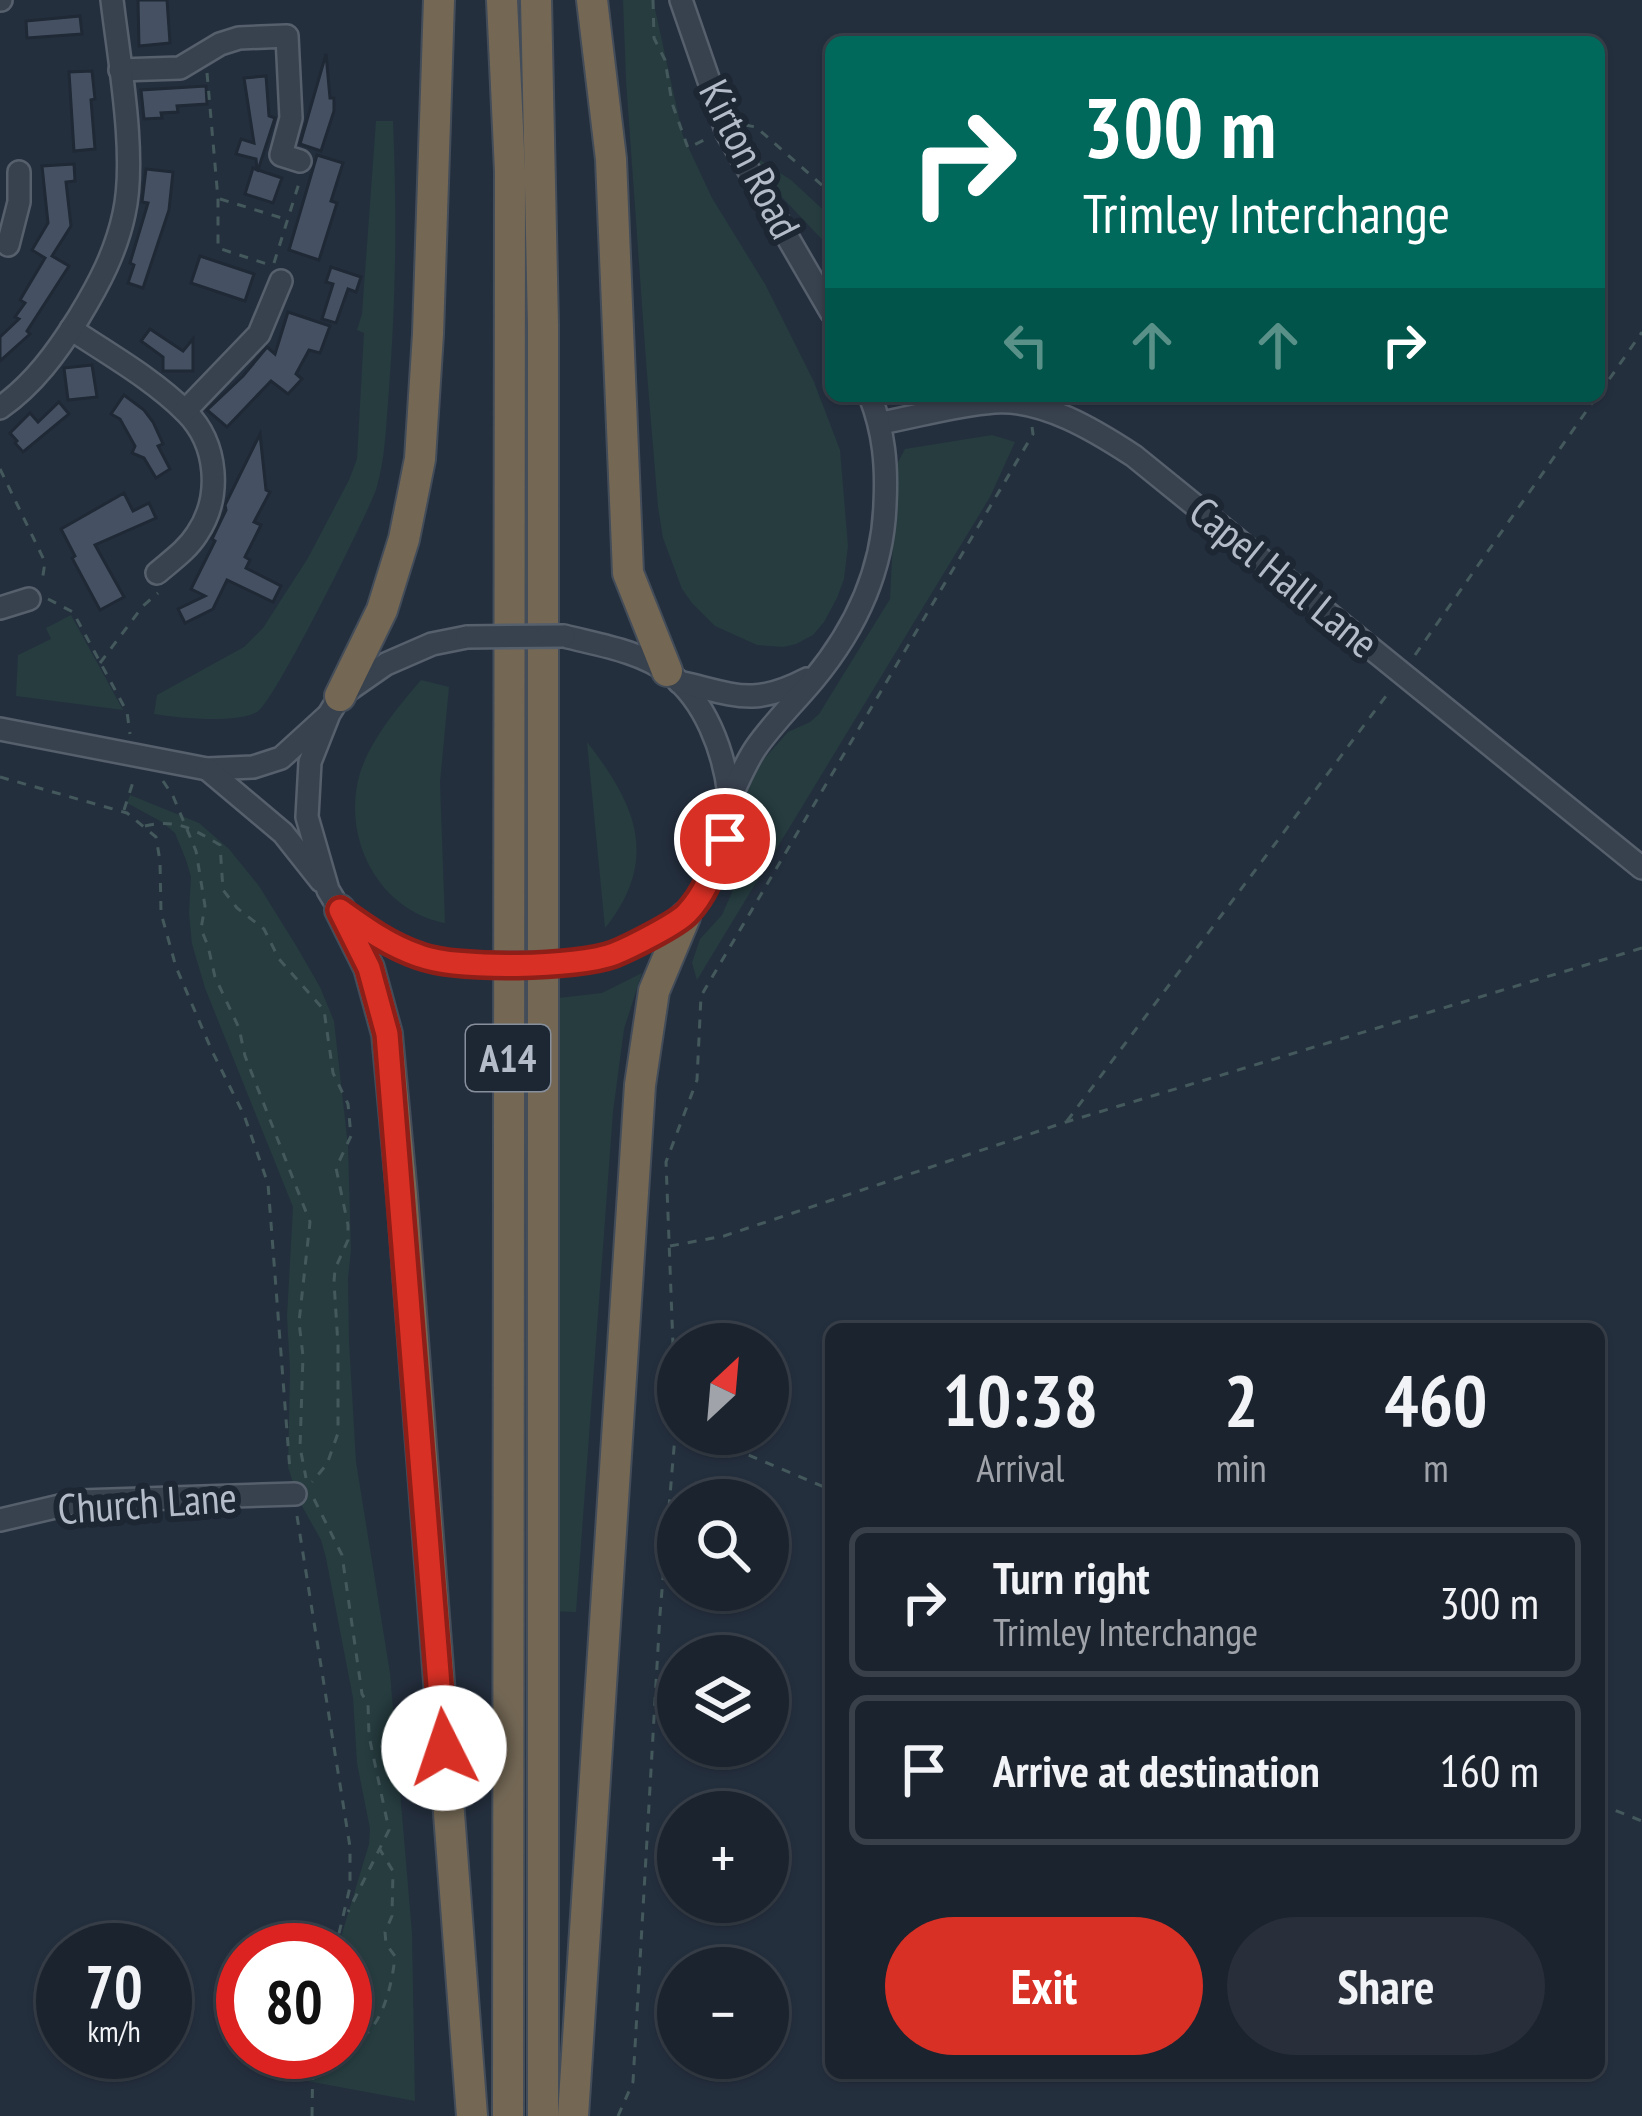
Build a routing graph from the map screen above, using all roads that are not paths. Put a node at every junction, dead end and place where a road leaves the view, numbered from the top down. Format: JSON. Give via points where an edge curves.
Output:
{"nodes":[{"id":1,"x":112,"y":0,"type":"edge"},
{"id":2,"x":439,"y":0,"type":"edge"},
{"id":3,"x":502,"y":0,"type":"edge"},
{"id":4,"x":536,"y":0,"type":"edge"},
{"id":5,"x":592,"y":0,"type":"edge"},
{"id":6,"x":681,"y":0,"type":"edge"},
{"id":7,"x":120,"y":70,"type":"junction"},
{"id":8,"x":300,"y":161,"type":"road end"},
{"id":9,"x":19,"y":172,"type":"dead end"},
{"id":10,"x":10,"y":200,"type":"edge"},
{"id":11,"x":8,"y":245,"type":"dead end"},
{"id":12,"x":281,"y":281,"type":"dead end"},
{"id":13,"x":825,"y":302,"type":"edge"},
{"id":14,"x":71,"y":329,"type":"junction"},
{"id":15,"x":873,"y":402,"type":"edge"},
{"id":16,"x":991,"y":402,"type":"edge"},
{"id":17,"x":1004,"y":402,"type":"edge"},
{"id":18,"x":0,"y":408,"type":"edge"},
{"id":19,"x":185,"y":411,"type":"junction"},
{"id":20,"x":881,"y":422,"type":"junction"},
{"id":21,"x":157,"y":573,"type":"road end"},
{"id":22,"x":29,"y":599,"type":"dead end"},
{"id":23,"x":0,"y":608,"type":"edge"},
{"id":24,"x":819,"y":674,"type":"junction"},
{"id":25,"x":673,"y":676,"type":"junction"},
{"id":26,"x":335,"y":705,"type":"junction"},
{"id":27,"x":0,"y":729,"type":"edge"},
{"id":28,"x":206,"y":769,"type":"junction"},
{"id":29,"x":730,"y":798,"type":"junction"},
{"id":30,"x":1642,"y":868,"type":"edge"},
{"id":31,"x":334,"y":900,"type":"junction"},
{"id":32,"x":685,"y":917,"type":"junction"},
{"id":33,"x":295,"y":1494,"type":"road end"},
{"id":34,"x":0,"y":1520,"type":"edge"},
{"id":35,"x":472,"y":2116,"type":"edge"},
{"id":36,"x":508,"y":2116,"type":"edge"},
{"id":37,"x":543,"y":2116,"type":"edge"},
{"id":38,"x":573,"y":2116,"type":"edge"}],
"edges":[{"from":1,"to":7,"type":"street"},
{"from":2,"to":26,"type":"highway","via":[[420,459],[382,610]]},
{"from":3,"to":36,"type":"highway","number":"A14","via":[[510,172]]},
{"from":4,"to":37,"type":"highway","number":"A14"},
{"from":5,"to":25,"type":"highway","via":[[611,159],[628,573]]},
{"from":6,"to":13,"type":"street","name":"Kirton Road","via":[[727,133]]},
{"from":7,"to":8,"type":"street","via":[[180,68],[239,38],[287,36],[291,118],[281,155]]},
{"from":7,"to":14,"type":"street","via":[[125,211],[115,249]]},
{"from":9,"to":10,"type":"street"},
{"from":10,"to":11,"type":"street"},
{"from":12,"to":19,"type":"street","via":[[260,334]]},
{"from":14,"to":18,"type":"street","via":[[29,385]]},
{"from":14,"to":19,"type":"street"},
{"from":15,"to":20,"type":"street"},
{"from":16,"to":20,"type":"street","name":"Capel Hall Lane"},
{"from":17,"to":30,"type":"street","name":"Capel Hall Lane","via":[[1088,426],[1134,456]]},
{"from":19,"to":21,"type":"street","via":[[208,447],[213,489],[198,533]]},
{"from":20,"to":24,"type":"street","via":[[885,521],[875,574]]},
{"from":22,"to":23,"type":"street"},
{"from":24,"to":25,"type":"street","via":[[752,698]]},
{"from":24,"to":29,"type":"street","via":[[754,750]]},
{"from":25,"to":26,"type":"street","bridge":true,"via":[[623,650],[564,636],[467,637],[386,664]]},
{"from":25,"to":29,"type":"street","via":[[705,714]]},
{"from":26,"to":28,"type":"street","via":[[281,758]]},
{"from":26,"to":31,"type":"street","via":[[310,762],[307,817]]},
{"from":27,"to":28,"type":"street","via":[[134,763]]},
{"from":28,"to":31,"type":"street","via":[[283,832]]},
{"from":29,"to":32,"type":"street","via":[[725,839]]},
{"from":31,"to":32,"type":"street","bridge":true,"via":[[382,939],[424,958],[466,964],[613,955]]},
{"from":31,"to":35,"type":"highway","via":[[369,968],[387,1034]]},
{"from":32,"to":38,"type":"highway","via":[[654,991],[640,1085]]},
{"from":33,"to":34,"type":"street","name":"Church Lane","via":[[81,1501]]}]}
